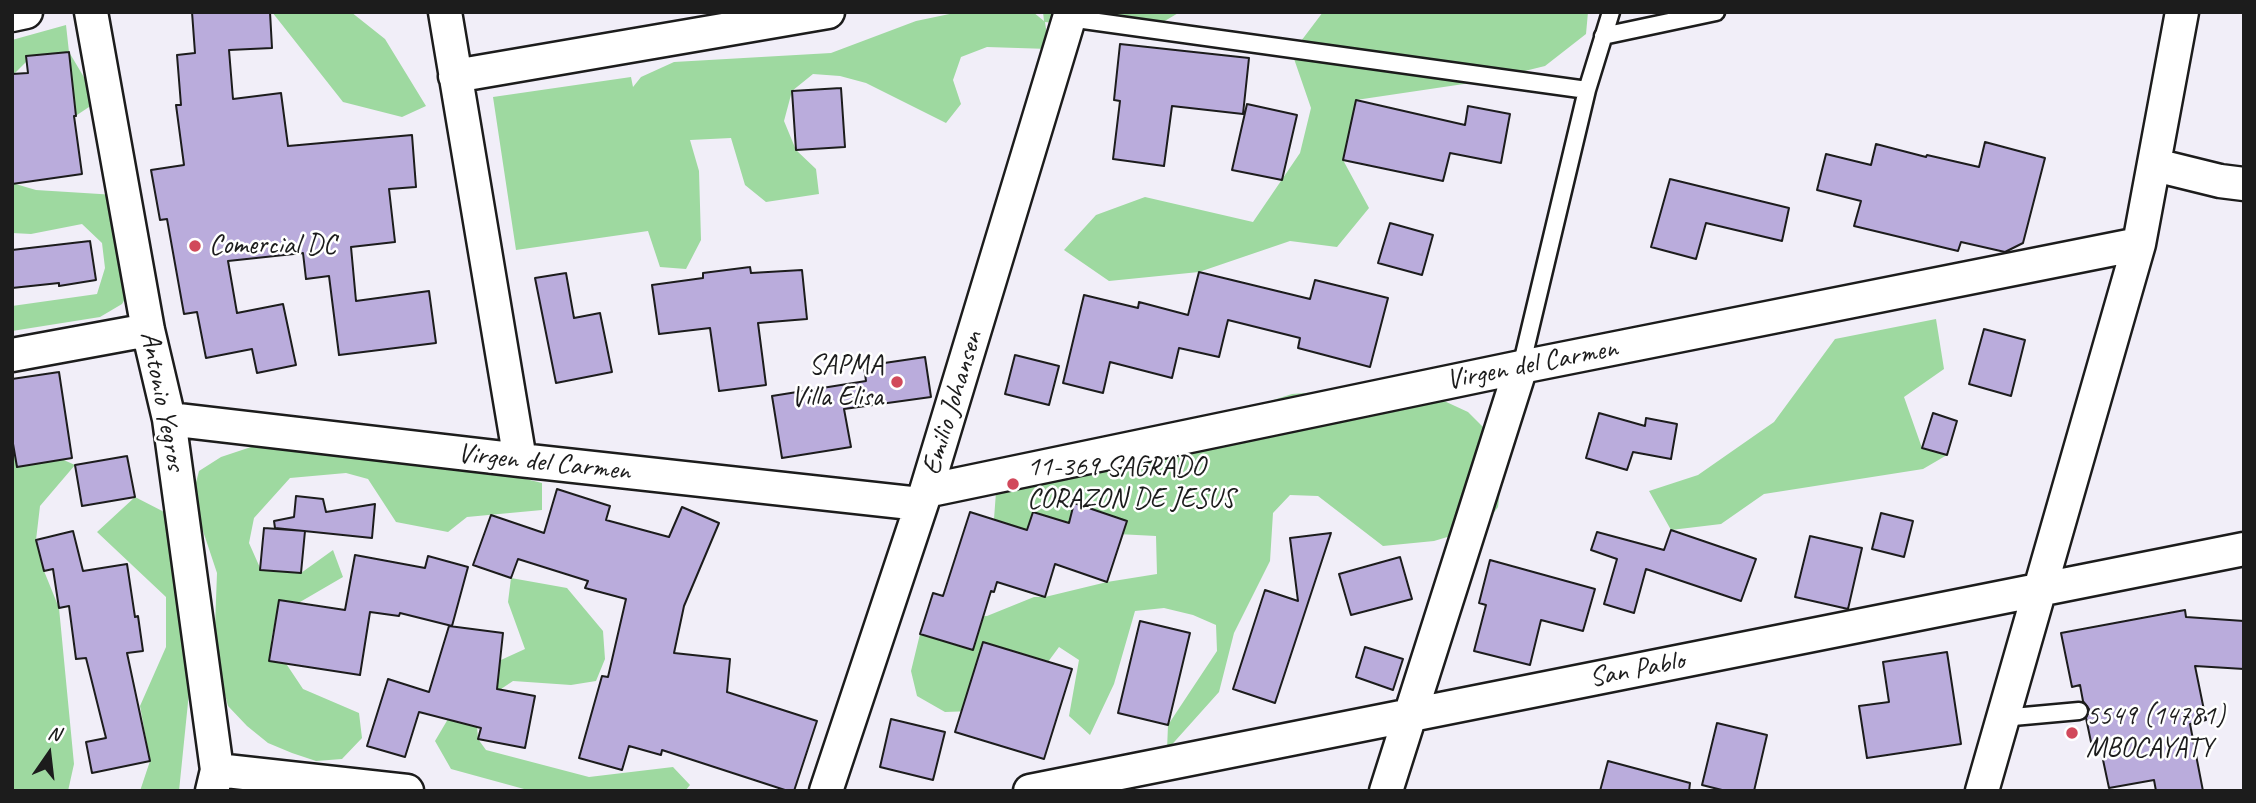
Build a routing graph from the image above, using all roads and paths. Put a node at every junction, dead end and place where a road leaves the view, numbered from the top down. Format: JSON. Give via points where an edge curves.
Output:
{"nodes":[{"id":1,"x":26,"y":12,"type":"edge"},
{"id":2,"x":91,"y":12,"type":"edge"},
{"id":3,"x":445,"y":12,"type":"edge"},
{"id":4,"x":828,"y":12,"type":"edge"},
{"id":5,"x":1611,"y":12,"type":"edge"},
{"id":6,"x":1716,"y":12,"type":"edge"},
{"id":7,"x":2182,"y":12,"type":"edge"},
{"id":8,"x":12,"y":15,"type":"edge"},
{"id":9,"x":1070,"y":15,"type":"edge"},
{"id":10,"x":1603,"y":36,"type":"junction"},
{"id":11,"x":455,"y":76,"type":"junction"},
{"id":12,"x":1587,"y":90,"type":"junction"},
{"id":13,"x":2155,"y":165,"type":"junction"},
{"id":14,"x":2244,"y":184,"type":"edge"},
{"id":15,"x":2139,"y":244,"type":"junction"},
{"id":16,"x":148,"y":330,"type":"junction"},
{"id":17,"x":12,"y":355,"type":"edge"},
{"id":18,"x":1521,"y":367,"type":"junction"},
{"id":19,"x":169,"y":419,"type":"junction"},
{"id":20,"x":520,"y":460,"type":"junction"},
{"id":21,"x":923,"y":497,"type":"junction"},
{"id":22,"x":2244,"y":549,"type":"edge"},
{"id":23,"x":2038,"y":591,"type":"junction"},
{"id":24,"x":2079,"y":711,"type":"dead end"},
{"id":25,"x":1410,"y":715,"type":"junction"},
{"id":26,"x":2002,"y":718,"type":"junction"},
{"id":27,"x":215,"y":781,"type":"edge"},
{"id":28,"x":407,"y":791,"type":"edge"},
{"id":29,"x":826,"y":791,"type":"edge"},
{"id":30,"x":1030,"y":791,"type":"edge"},
{"id":31,"x":1386,"y":791,"type":"edge"},
{"id":32,"x":1982,"y":791,"type":"edge"}],
"edges":[{"from":1,"to":8,"type":"street"},
{"from":2,"to":16,"type":"street","name":"Antonio Yegros"},
{"from":3,"to":11,"type":"street"},
{"from":4,"to":11,"type":"street"},
{"from":5,"to":10,"type":"lane"},
{"from":6,"to":10,"type":"lane"},
{"from":7,"to":13,"type":"street"},
{"from":9,"to":12,"type":"lane"},
{"from":9,"to":21,"type":"street","name":"Emilio Johansen"},
{"from":10,"to":12,"type":"lane"},
{"from":11,"to":20,"type":"street"},
{"from":12,"to":18,"type":"lane"},
{"from":13,"to":14,"type":"street"},
{"from":13,"to":15,"type":"street"},
{"from":15,"to":18,"type":"street","name":"Virgen del Carmen"},
{"from":15,"to":23,"type":"street"},
{"from":16,"to":17,"type":"street"},
{"from":16,"to":19,"type":"street","name":"Antonio Yegros"},
{"from":18,"to":21,"type":"street","name":"Virgen del Carmen"},
{"from":18,"to":25,"type":"street"},
{"from":19,"to":20,"type":"street","name":"Virgen del Carmen"},
{"from":19,"to":27,"type":"street","name":"Antonio Yegros"},
{"from":20,"to":21,"type":"street","name":"Virgen del Carmen"},
{"from":21,"to":29,"type":"street","name":"Emilio Johansen"},
{"from":22,"to":23,"type":"street","name":"San Pablo"},
{"from":23,"to":25,"type":"street","name":"San Pablo"},
{"from":23,"to":26,"type":"street"},
{"from":24,"to":26,"type":"lane"},
{"from":25,"to":30,"type":"street","name":"San Pablo"},
{"from":25,"to":31,"type":"street"},
{"from":26,"to":32,"type":"street"},
{"from":27,"to":28,"type":"street"}]}
